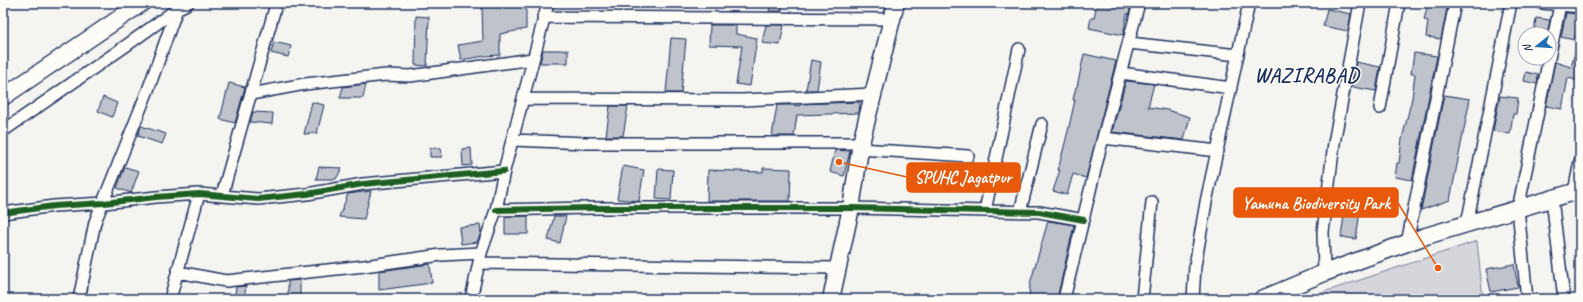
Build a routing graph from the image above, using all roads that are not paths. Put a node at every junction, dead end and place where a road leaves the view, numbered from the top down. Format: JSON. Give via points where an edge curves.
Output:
{"nodes":[{"id":1,"x":142,"y":3,"type":"edge"},
{"id":2,"x":188,"y":3,"type":"edge"},
{"id":3,"x":548,"y":3,"type":"edge"},
{"id":4,"x":896,"y":3,"type":"edge"},
{"id":5,"x":1139,"y":3,"type":"edge"},
{"id":6,"x":1249,"y":3,"type":"edge"},
{"id":7,"x":1360,"y":3,"type":"edge"},
{"id":8,"x":1399,"y":3,"type":"edge"},
{"id":9,"x":1455,"y":3,"type":"edge"},
{"id":10,"x":1511,"y":3,"type":"edge"},
{"id":11,"x":1542,"y":3,"type":"edge"},
{"id":12,"x":1570,"y":5,"type":"edge"},
{"id":13,"x":275,"y":8,"type":"dead end"},
{"id":14,"x":177,"y":9,"type":"junction"},
{"id":15,"x":543,"y":17,"type":"junction"},
{"id":16,"x":893,"y":19,"type":"junction"},
{"id":17,"x":1129,"y":43,"type":"junction"},
{"id":18,"x":1019,"y":49,"type":"dead end"},
{"id":19,"x":1238,"y":55,"type":"junction"},
{"id":20,"x":533,"y":59,"type":"junction"},
{"id":21,"x":1121,"y":73,"type":"junction"},
{"id":22,"x":1231,"y":88,"type":"junction"},
{"id":23,"x":251,"y":94,"type":"junction"},
{"id":24,"x":874,"y":94,"type":"junction"},
{"id":25,"x":3,"y":97,"type":"edge"},
{"id":26,"x":523,"y":99,"type":"junction"},
{"id":27,"x":1380,"y":108,"type":"dead end"},
{"id":28,"x":1042,"y":124,"type":"dead end"},
{"id":29,"x":3,"y":131,"type":"edge"},
{"id":30,"x":1103,"y":138,"type":"junction"},
{"id":31,"x":512,"y":140,"type":"junction"},
{"id":32,"x":861,"y":146,"type":"junction"},
{"id":33,"x":1218,"y":151,"type":"junction"},
{"id":34,"x":968,"y":156,"type":"dead end"},
{"id":35,"x":1580,"y":161,"type":"edge"},
{"id":36,"x":504,"y":171,"type":"junction"},
{"id":37,"x":1577,"y":192,"type":"edge"},
{"id":38,"x":199,"y":194,"type":"junction"},
{"id":39,"x":222,"y":195,"type":"junction"},
{"id":40,"x":1552,"y":199,"type":"junction"},
{"id":41,"x":1152,"y":202,"type":"dead end"},
{"id":42,"x":104,"y":203,"type":"junction"},
{"id":43,"x":851,"y":208,"type":"junction"},
{"id":44,"x":1518,"y":209,"type":"junction"},
{"id":45,"x":496,"y":210,"type":"junction"},
{"id":46,"x":985,"y":211,"type":"junction"},
{"id":47,"x":1020,"y":212,"type":"junction"},
{"id":48,"x":3,"y":213,"type":"edge"},
{"id":49,"x":1084,"y":220,"type":"junction"},
{"id":50,"x":1467,"y":224,"type":"junction"},
{"id":51,"x":1407,"y":243,"type":"junction"},
{"id":52,"x":480,"y":258,"type":"junction"},
{"id":53,"x":837,"y":268,"type":"junction"},
{"id":54,"x":178,"y":272,"type":"junction"},
{"id":55,"x":1324,"y":273,"type":"junction"},
{"id":56,"x":79,"y":299,"type":"edge"},
{"id":57,"x":170,"y":299,"type":"edge"},
{"id":58,"x":471,"y":299,"type":"edge"},
{"id":59,"x":831,"y":299,"type":"edge"},
{"id":60,"x":1064,"y":299,"type":"edge"},
{"id":61,"x":1142,"y":299,"type":"edge"},
{"id":62,"x":1193,"y":299,"type":"edge"},
{"id":63,"x":1262,"y":299,"type":"edge"},
{"id":64,"x":1527,"y":299,"type":"edge"},
{"id":65,"x":1564,"y":299,"type":"edge"}],
"edges":[{"from":1,"to":25,"type":"street"},
{"from":2,"to":14,"type":"street"},
{"from":3,"to":15,"type":"street"},
{"from":4,"to":16,"type":"street"},
{"from":5,"to":17,"type":"street"},
{"from":6,"to":19,"type":"street"},
{"from":7,"to":55,"type":"street","via":[[1333,150],[1323,232]]},
{"from":8,"to":27,"type":"street"},
{"from":9,"to":51,"type":"street"},
{"from":10,"to":50,"type":"street"},
{"from":11,"to":12,"type":"street"},
{"from":12,"to":44,"type":"street"},
{"from":13,"to":23,"type":"street"},
{"from":14,"to":29,"type":"street"},
{"from":14,"to":42,"type":"street"},
{"from":15,"to":16,"type":"street"},
{"from":15,"to":20,"type":"street"},
{"from":16,"to":24,"type":"street"},
{"from":17,"to":19,"type":"street"},
{"from":17,"to":21,"type":"street"},
{"from":18,"to":46,"type":"street"},
{"from":19,"to":22,"type":"street"},
{"from":20,"to":23,"type":"street","via":[[410,76],[386,75],[305,84]]},
{"from":20,"to":26,"type":"street"},
{"from":21,"to":22,"type":"street"},
{"from":21,"to":30,"type":"street"},
{"from":22,"to":33,"type":"street"},
{"from":23,"to":39,"type":"street"},
{"from":24,"to":26,"type":"street","via":[[742,100]]},
{"from":24,"to":32,"type":"street"},
{"from":26,"to":31,"type":"street"},
{"from":28,"to":47,"type":"street"},
{"from":30,"to":33,"type":"street"},
{"from":30,"to":49,"type":"street"},
{"from":31,"to":32,"type":"street"},
{"from":31,"to":36,"type":"street"},
{"from":32,"to":34,"type":"street"},
{"from":32,"to":43,"type":"street"},
{"from":33,"to":62,"type":"street","via":[[1206,202]]},
{"from":35,"to":37,"type":"street"},
{"from":36,"to":39,"type":"street","via":[[363,184],[308,194],[258,199]]},
{"from":36,"to":45,"type":"street"},
{"from":37,"to":40,"type":"street"},
{"from":38,"to":39,"type":"street"},
{"from":38,"to":42,"type":"street"},
{"from":38,"to":54,"type":"street"},
{"from":40,"to":44,"type":"street"},
{"from":40,"to":65,"type":"street"},
{"from":41,"to":61,"type":"street"},
{"from":42,"to":48,"type":"street"},
{"from":42,"to":56,"type":"street","via":[[95,222]]},
{"from":43,"to":45,"type":"street"},
{"from":43,"to":46,"type":"street"},
{"from":43,"to":53,"type":"street"},
{"from":44,"to":50,"type":"street"},
{"from":44,"to":64,"type":"street"},
{"from":45,"to":52,"type":"street"},
{"from":46,"to":47,"type":"street"},
{"from":47,"to":49,"type":"street","via":[[1039,212]]},
{"from":49,"to":60,"type":"street"},
{"from":50,"to":51,"type":"street"},
{"from":51,"to":55,"type":"street"},
{"from":52,"to":53,"type":"street"},
{"from":52,"to":54,"type":"street","via":[[441,255],[226,281]]},
{"from":52,"to":58,"type":"street"},
{"from":53,"to":59,"type":"street"},
{"from":54,"to":57,"type":"street"},
{"from":55,"to":63,"type":"street"}]}
